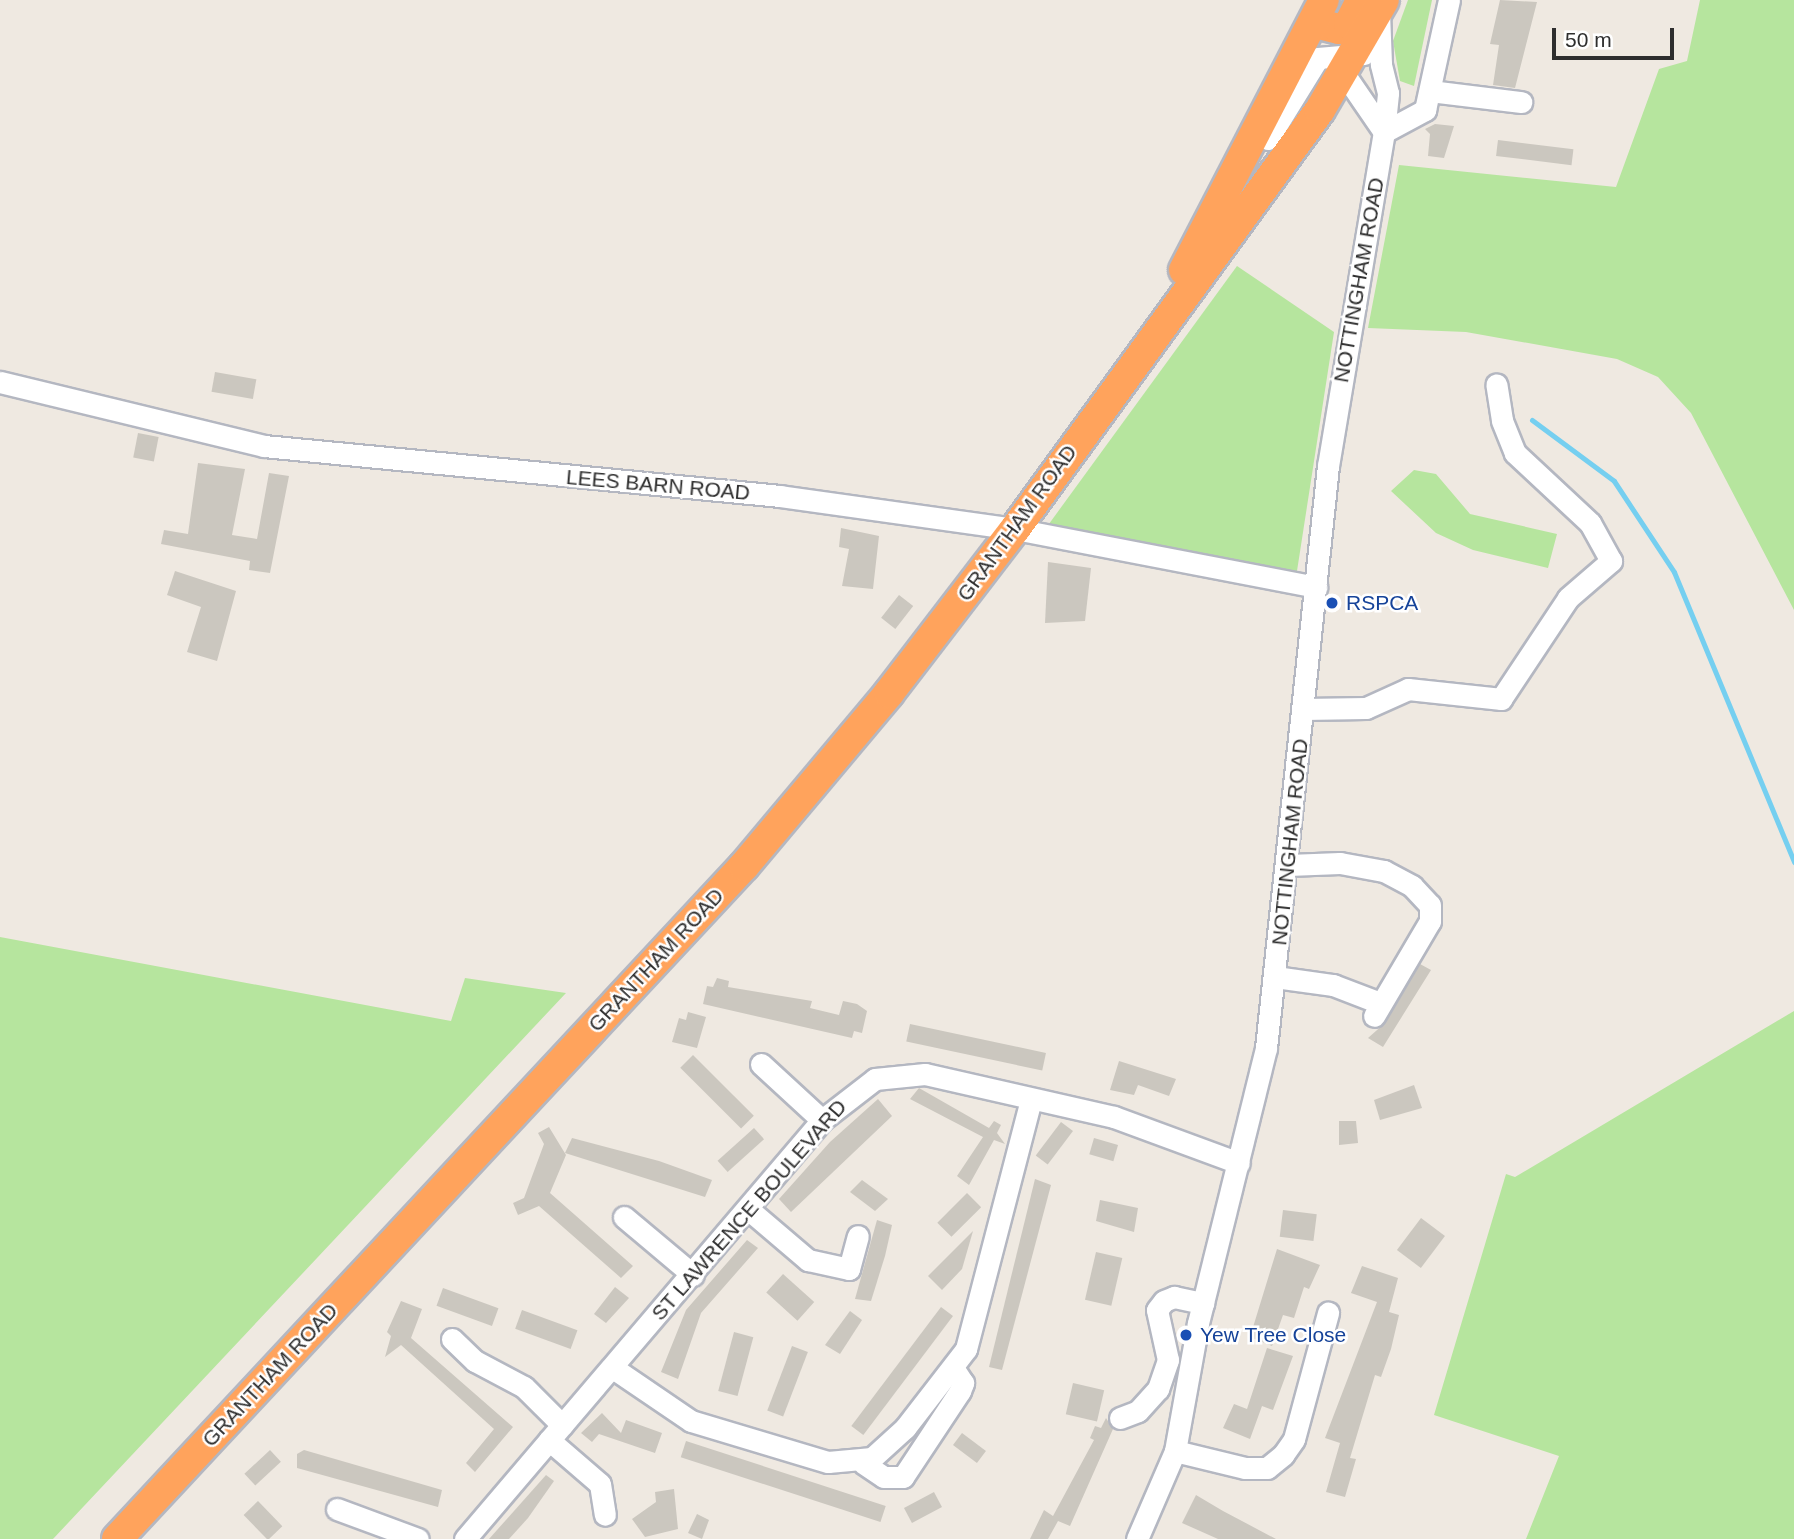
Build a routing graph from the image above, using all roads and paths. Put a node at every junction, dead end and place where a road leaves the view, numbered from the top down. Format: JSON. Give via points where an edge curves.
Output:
{"nodes":[{"id":1,"x":1449,"y":0,"type":"edge"},
{"id":2,"x":1375,"y":4,"type":"edge"},
{"id":3,"x":1340,"y":39,"type":"edge"},
{"id":4,"x":1430,"y":91,"type":"junction"},
{"id":5,"x":1521,"y":103,"type":"dead end"},
{"id":6,"x":1384,"y":132,"type":"junction"},
{"id":7,"x":1204,"y":229,"type":"junction"},
{"id":8,"x":1148,"y":343,"type":"junction"},
{"id":9,"x":0,"y":382,"type":"edge"},
{"id":10,"x":1496,"y":384,"type":"dead end"},
{"id":11,"x":1015,"y":529,"type":"junction"},
{"id":12,"x":1316,"y":587,"type":"junction"},
{"id":13,"x":1304,"y":709,"type":"junction"},
{"id":14,"x":1288,"y":864,"type":"junction"},
{"id":15,"x":1275,"y":977,"type":"junction"},
{"id":16,"x":761,"y":1064,"type":"dead end"},
{"id":17,"x":1031,"y":1099,"type":"junction"},
{"id":18,"x":822,"y":1120,"type":"junction"},
{"id":19,"x":1239,"y":1163,"type":"junction"},
{"id":20,"x":748,"y":1209,"type":"junction"},
{"id":21,"x":624,"y":1217,"type":"dead end"},
{"id":22,"x":858,"y":1236,"type":"dead end"},
{"id":23,"x":693,"y":1275,"type":"junction"},
{"id":24,"x":1203,"y":1303,"type":"junction"},
{"id":25,"x":1328,"y":1313,"type":"dead end"},
{"id":26,"x":452,"y":1339,"type":"dead end"},
{"id":27,"x":613,"y":1368,"type":"junction"},
{"id":28,"x":954,"y":1369,"type":"junction"},
{"id":29,"x":1120,"y":1418,"type":"dead end"},
{"id":30,"x":556,"y":1433,"type":"junction"},
{"id":31,"x":1175,"y":1451,"type":"junction"},
{"id":32,"x":863,"y":1463,"type":"junction"},
{"id":33,"x":337,"y":1509,"type":"dead end"},
{"id":34,"x":605,"y":1515,"type":"dead end"},
{"id":35,"x":1143,"y":1537,"type":"edge"},
{"id":36,"x":117,"y":1539,"type":"edge"},
{"id":37,"x":418,"y":1539,"type":"edge"},
{"id":38,"x":465,"y":1539,"type":"edge"}],
"edges":[{"from":1,"to":4,"type":"street"},
{"from":2,"to":3,"type":"highway","name":"GRANTHAM ROAD"},
{"from":2,"to":3,"type":"highway","via":[[1339,29]]},
{"from":3,"to":6,"type":"street"},
{"from":3,"to":6,"type":"street","name":"NOTTINGHAM ROAD","via":[[1388,93]]},
{"from":3,"to":7,"type":"highway","name":"GRANTHAM ROAD"},
{"from":3,"to":7,"type":"street","via":[[1303,78],[1233,202]]},
{"from":3,"to":8,"type":"highway","name":"GRANTHAM ROAD"},
{"from":4,"to":5,"type":"street"},
{"from":4,"to":6,"type":"street","via":[[1425,110]]},
{"from":6,"to":12,"type":"street","name":"NOTTINGHAM ROAD","via":[[1328,466]]},
{"from":7,"to":8,"type":"highway","name":"GRANTHAM ROAD"},
{"from":8,"to":11,"type":"highway","name":"GRANTHAM ROAD"},
{"from":9,"to":11,"type":"street","name":"LEES BARN ROAD","via":[[264,446],[780,496]]},
{"from":10,"to":13,"type":"street","via":[[1502,420],[1515,453],[1590,523],[1611,561],[1568,598],[1501,699],[1408,689],[1366,708]]},
{"from":11,"to":12,"type":"street","name":"LEES BARN ROAD"},
{"from":11,"to":36,"type":"highway","name":"GRANTHAM ROAD","via":[[889,693],[744,866]]},
{"from":12,"to":13,"type":"street","name":"NOTTINGHAM ROAD"},
{"from":13,"to":14,"type":"street","name":"NOTTINGHAM ROAD"},
{"from":14,"to":15,"type":"street","name":"NOTTINGHAM ROAD"},
{"from":14,"to":15,"type":"street","via":[[1340,863],[1384,871],[1412,886],[1430,905],[1430,921],[1377,1009],[1333,985]]},
{"from":15,"to":19,"type":"street","name":"NOTTINGHAM ROAD","via":[[1259,1086]]},
{"from":16,"to":18,"type":"street"},
{"from":17,"to":18,"type":"street","name":"ST LAWRENCE BOULEVARD","via":[[925,1074],[892,1074],[862,1086]]},
{"from":17,"to":19,"type":"street","name":"ST LAWRENCE BOULEVARD","via":[[1114,1117]]},
{"from":17,"to":28,"type":"street","via":[[976,1322]]},
{"from":18,"to":20,"type":"street","name":"ST LAWRENCE BOULEVARD"},
{"from":19,"to":24,"type":"street","name":"NOTTINGHAM ROAD"},
{"from":20,"to":22,"type":"street","via":[[808,1260],[849,1269]]},
{"from":20,"to":23,"type":"street","name":"ST LAWRENCE BOULEVARD"},
{"from":21,"to":23,"type":"street"},
{"from":23,"to":27,"type":"street","name":"ST LAWRENCE BOULEVARD"},
{"from":24,"to":29,"type":"street","via":[[1174,1297],[1157,1310],[1168,1344],[1158,1389],[1138,1411]]},
{"from":24,"to":31,"type":"street","name":"NOTTINGHAM ROAD"},
{"from":25,"to":31,"type":"street","via":[[1313,1331],[1294,1438],[1267,1468],[1236,1467]]},
{"from":26,"to":30,"type":"street","via":[[475,1361],[524,1387]]},
{"from":27,"to":30,"type":"street","name":"ST LAWRENCE BOULEVARD"},
{"from":27,"to":32,"type":"street","via":[[691,1421],[828,1462]]},
{"from":28,"to":32,"type":"street","via":[[885,1450]]},
{"from":28,"to":32,"type":"street","via":[[963,1383],[960,1391],[903,1476],[884,1477]]},
{"from":30,"to":34,"type":"street","via":[[600,1484]]},
{"from":30,"to":38,"type":"street","name":"ST LAWRENCE BOULEVARD"},
{"from":31,"to":35,"type":"street","name":"NOTTINGHAM ROAD"},
{"from":33,"to":37,"type":"street"}]}
